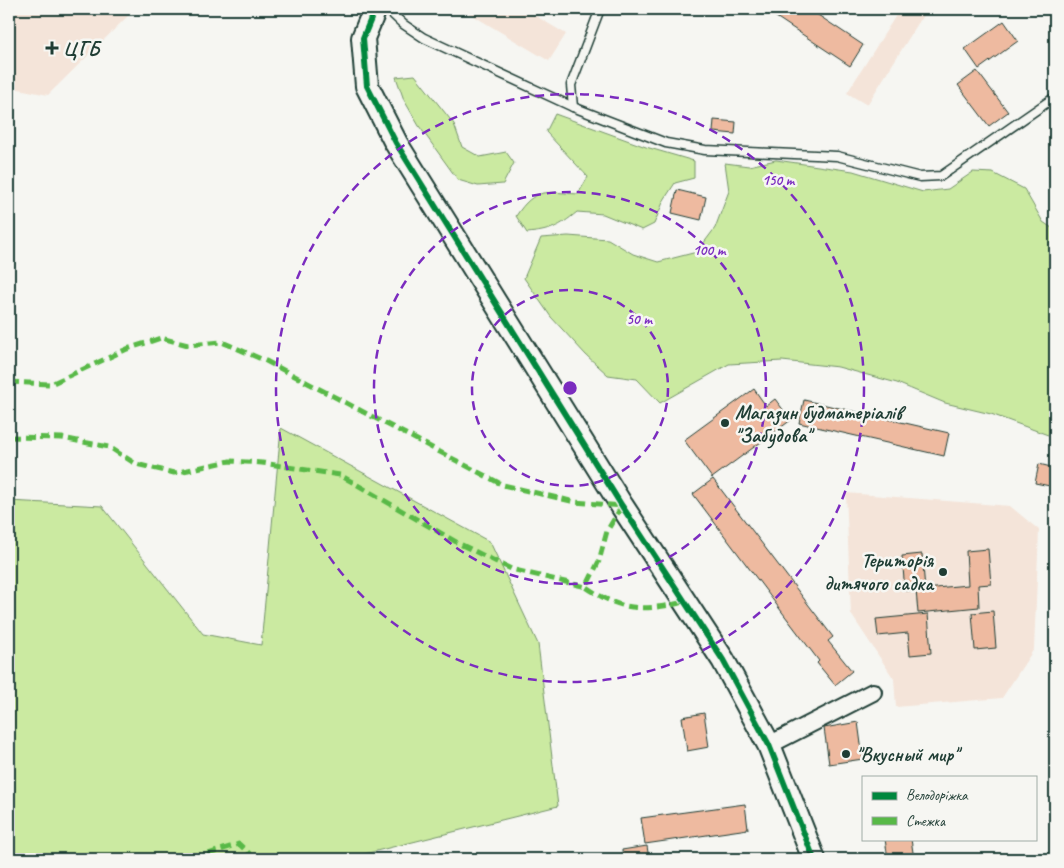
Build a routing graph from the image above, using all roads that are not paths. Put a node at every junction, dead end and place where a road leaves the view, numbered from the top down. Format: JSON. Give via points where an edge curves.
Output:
{"nodes":[{"id":1,"x":374,"y":9,"type":"edge"},
{"id":2,"x":387,"y":9,"type":"edge"},
{"id":3,"x":600,"y":9,"type":"edge"},
{"id":4,"x":1055,"y":97,"type":"edge"},
{"id":5,"x":573,"y":107,"type":"junction"},
{"id":6,"x":873,"y":692,"type":"dead end"},
{"id":7,"x":769,"y":745,"type":"junction"},
{"id":8,"x":814,"y":859,"type":"edge"}],
"edges":[{"from":1,"to":7,"type":"street","via":[[363,38],[367,86],[396,143],[622,506],[723,660]]},
{"from":2,"to":5,"type":"lane","via":[[424,38]]},
{"from":3,"to":5,"type":"lane","via":[[572,85]]},
{"from":4,"to":5,"type":"lane","via":[[941,176],[920,177],[836,156],[705,150],[666,143]]},
{"from":6,"to":7,"type":"street"},
{"from":7,"to":8,"type":"street"}]}
